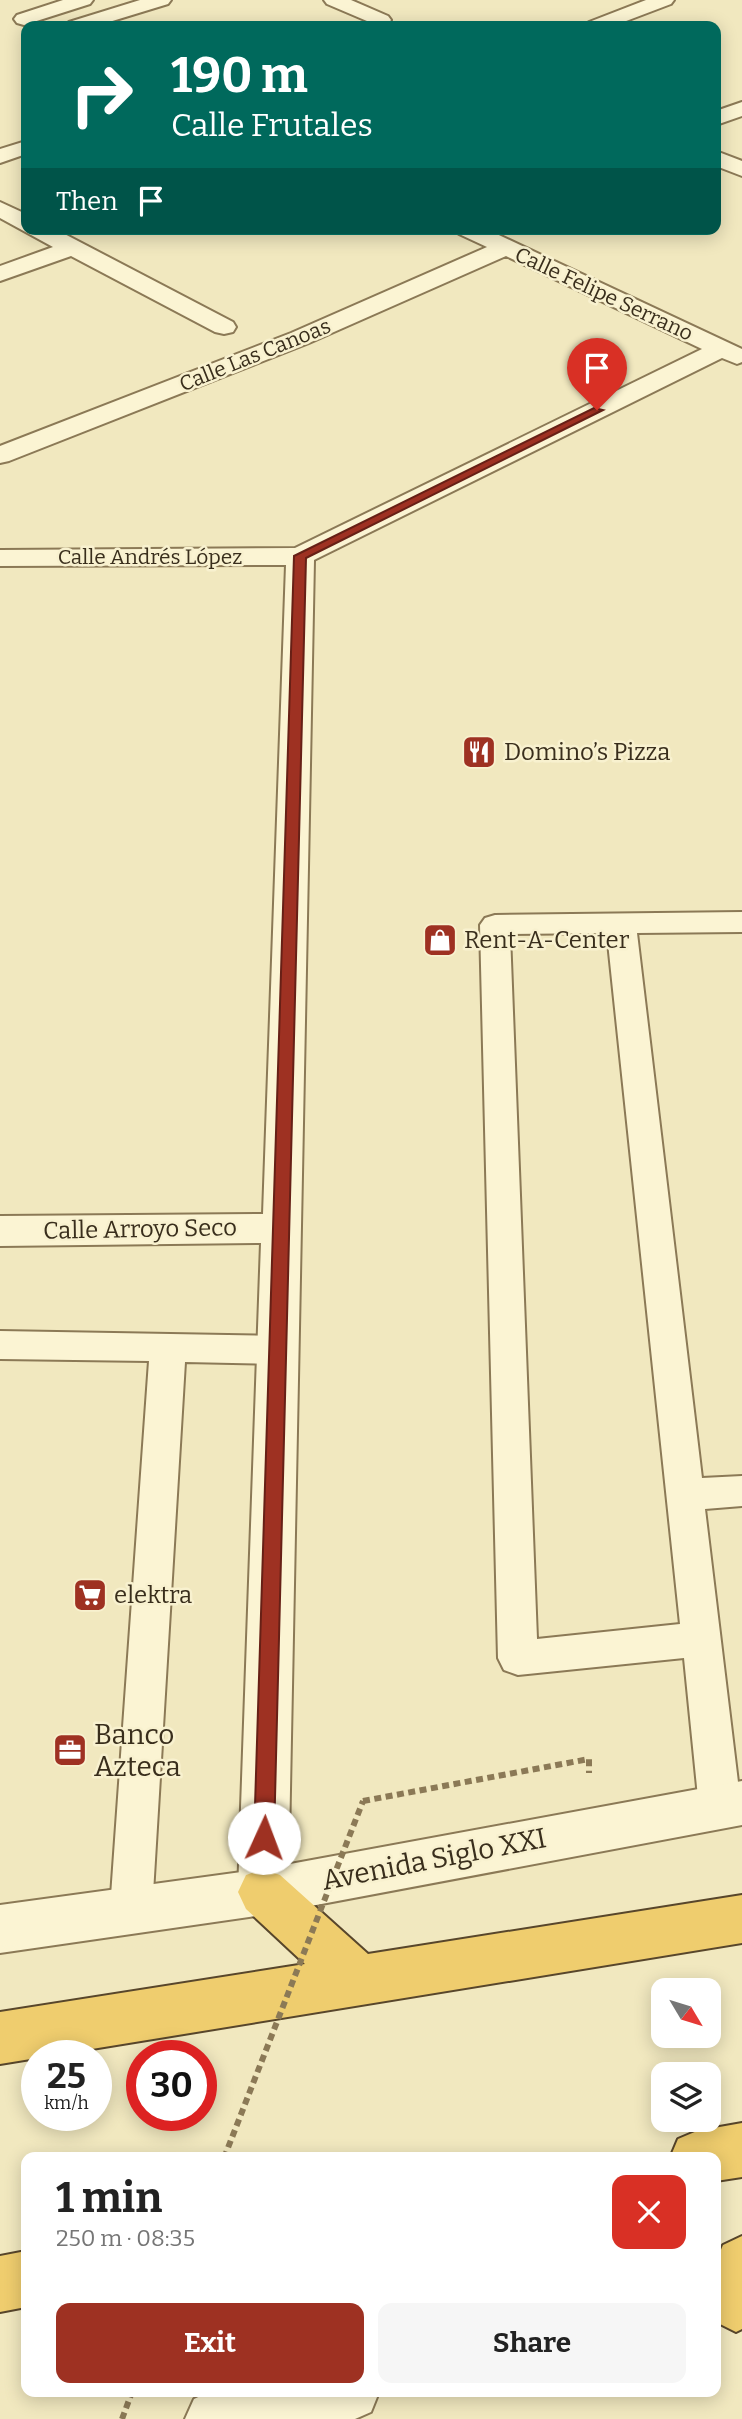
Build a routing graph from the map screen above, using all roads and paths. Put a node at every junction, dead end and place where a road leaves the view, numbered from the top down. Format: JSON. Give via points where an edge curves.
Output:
{"nodes":[{"id":1,"x":83,"y":0,"type":"edge"},
{"id":2,"x":161,"y":0,"type":"edge"},
{"id":3,"x":334,"y":0,"type":"edge"},
{"id":4,"x":664,"y":0,"type":"edge"},
{"id":5,"x":0,"y":9,"type":"edge"},
{"id":6,"x":381,"y":20,"type":"dead end"},
{"id":7,"x":27,"y":21,"type":"edge"},
{"id":8,"x":36,"y":21,"type":"edge"},
{"id":9,"x":92,"y":21,"type":"edge"},
{"id":10,"x":609,"y":21,"type":"edge"},
{"id":11,"x":742,"y":108,"type":"edge"},
{"id":12,"x":721,"y":117,"type":"edge"},
{"id":13,"x":21,"y":148,"type":"edge"},
{"id":14,"x":0,"y":156,"type":"edge"},
{"id":15,"x":721,"y":160,"type":"edge"},
{"id":16,"x":742,"y":169,"type":"edge"},
{"id":17,"x":21,"y":172,"type":"edge"},
{"id":18,"x":0,"y":179,"type":"edge"},
{"id":19,"x":0,"y":209,"type":"edge"},
{"id":20,"x":21,"y":220,"type":"edge"},
{"id":21,"x":48,"y":235,"type":"edge"},
{"id":22,"x":479,"y":235,"type":"edge"},
{"id":23,"x":72,"y":248,"type":"junction"},
{"id":24,"x":506,"y":248,"type":"junction"},
{"id":25,"x":0,"y":274,"type":"edge"},
{"id":26,"x":224,"y":327,"type":"dead end"},
{"id":27,"x":732,"y":354,"type":"edge"},
{"id":28,"x":0,"y":454,"type":"edge"},
{"id":29,"x":300,"y":556,"type":"junction"},
{"id":30,"x":0,"y":558,"type":"edge"},
{"id":31,"x":742,"y":922,"type":"edge"},
{"id":32,"x":621,"y":923,"type":"junction"},
{"id":33,"x":281,"y":1228,"type":"junction"},
{"id":34,"x":0,"y":1231,"type":"edge"},
{"id":35,"x":0,"y":1345,"type":"edge"},
{"id":36,"x":168,"y":1348,"type":"junction"},
{"id":37,"x":278,"y":1350,"type":"junction"},
{"id":38,"x":742,"y":1491,"type":"edge"},
{"id":39,"x":683,"y":1495,"type":"junction"},
{"id":40,"x":701,"y":1639,"type":"junction"},
{"id":41,"x":589,"y":1759,"type":"dead end"},
{"id":42,"x":731,"y":1805,"type":"edge"},
{"id":43,"x":263,"y":1892,"type":"junction"},
{"id":44,"x":131,"y":1910,"type":"junction"},
{"id":45,"x":742,"y":1919,"type":"edge"},
{"id":46,"x":0,"y":1929,"type":"edge"},
{"id":47,"x":360,"y":1981,"type":"junction"},
{"id":48,"x":0,"y":2038,"type":"edge"},
{"id":49,"x":742,"y":2150,"type":"edge"},
{"id":50,"x":226,"y":2152,"type":"edge"},
{"id":51,"x":721,"y":2154,"type":"edge"},
{"id":52,"x":21,"y":2280,"type":"edge"},
{"id":53,"x":0,"y":2284,"type":"edge"},
{"id":54,"x":130,"y":2397,"type":"edge"},
{"id":55,"x":322,"y":2408,"type":"edge"},
{"id":56,"x":122,"y":2419,"type":"edge"},
{"id":57,"x":214,"y":2419,"type":"edge"}],
"edges":[{"from":1,"to":8,"type":"street"},
{"from":2,"to":9,"type":"street"},
{"from":3,"to":6,"type":"street"},
{"from":4,"to":10,"type":"street"},
{"from":5,"to":7,"type":"street"},
{"from":11,"to":12,"type":"street"},
{"from":13,"to":14,"type":"street"},
{"from":15,"to":16,"type":"street"},
{"from":17,"to":18,"type":"street"},
{"from":19,"to":20,"type":"street"},
{"from":21,"to":23,"type":"street"},
{"from":22,"to":24,"type":"street","name":"Calle Felipe Serrano"},
{"from":23,"to":25,"type":"street"},
{"from":23,"to":26,"type":"street"},
{"from":24,"to":27,"type":"street","name":"Calle Felipe Serrano"},
{"from":24,"to":28,"type":"street","name":"Calle Las Canoas","via":[[300,338]]},
{"from":27,"to":29,"type":"street"},
{"from":29,"to":30,"type":"street","name":"Calle Andrés López"},
{"from":29,"to":33,"type":"street"},
{"from":31,"to":32,"type":"lane"},
{"from":32,"to":39,"type":"lane"},
{"from":32,"to":40,"type":"lane","via":[[495,925],[517,1658]]},
{"from":33,"to":34,"type":"street","name":"Calle Arroyo Seco"},
{"from":33,"to":37,"type":"street"},
{"from":35,"to":36,"type":"lane"},
{"from":36,"to":37,"type":"lane"},
{"from":36,"to":44,"type":"lane"},
{"from":37,"to":43,"type":"street"},
{"from":38,"to":39,"type":"lane"},
{"from":39,"to":40,"type":"lane"},
{"from":40,"to":42,"type":"lane"},
{"from":41,"to":50,"type":"path","bridge":true,"via":[[363,1801]]},
{"from":42,"to":43,"type":"street","name":"Avenida Siglo XXI"},
{"from":43,"to":44,"type":"street","name":"Avenida Siglo XXI"},
{"from":43,"to":47,"type":"highway"},
{"from":44,"to":46,"type":"street","name":"Avenida Siglo XXI"},
{"from":45,"to":47,"type":"highway"},
{"from":47,"to":48,"type":"highway"},
{"from":49,"to":51,"type":"highway"},
{"from":52,"to":53,"type":"highway"},
{"from":54,"to":56,"type":"path"},
{"from":55,"to":57,"type":"street"}]}
